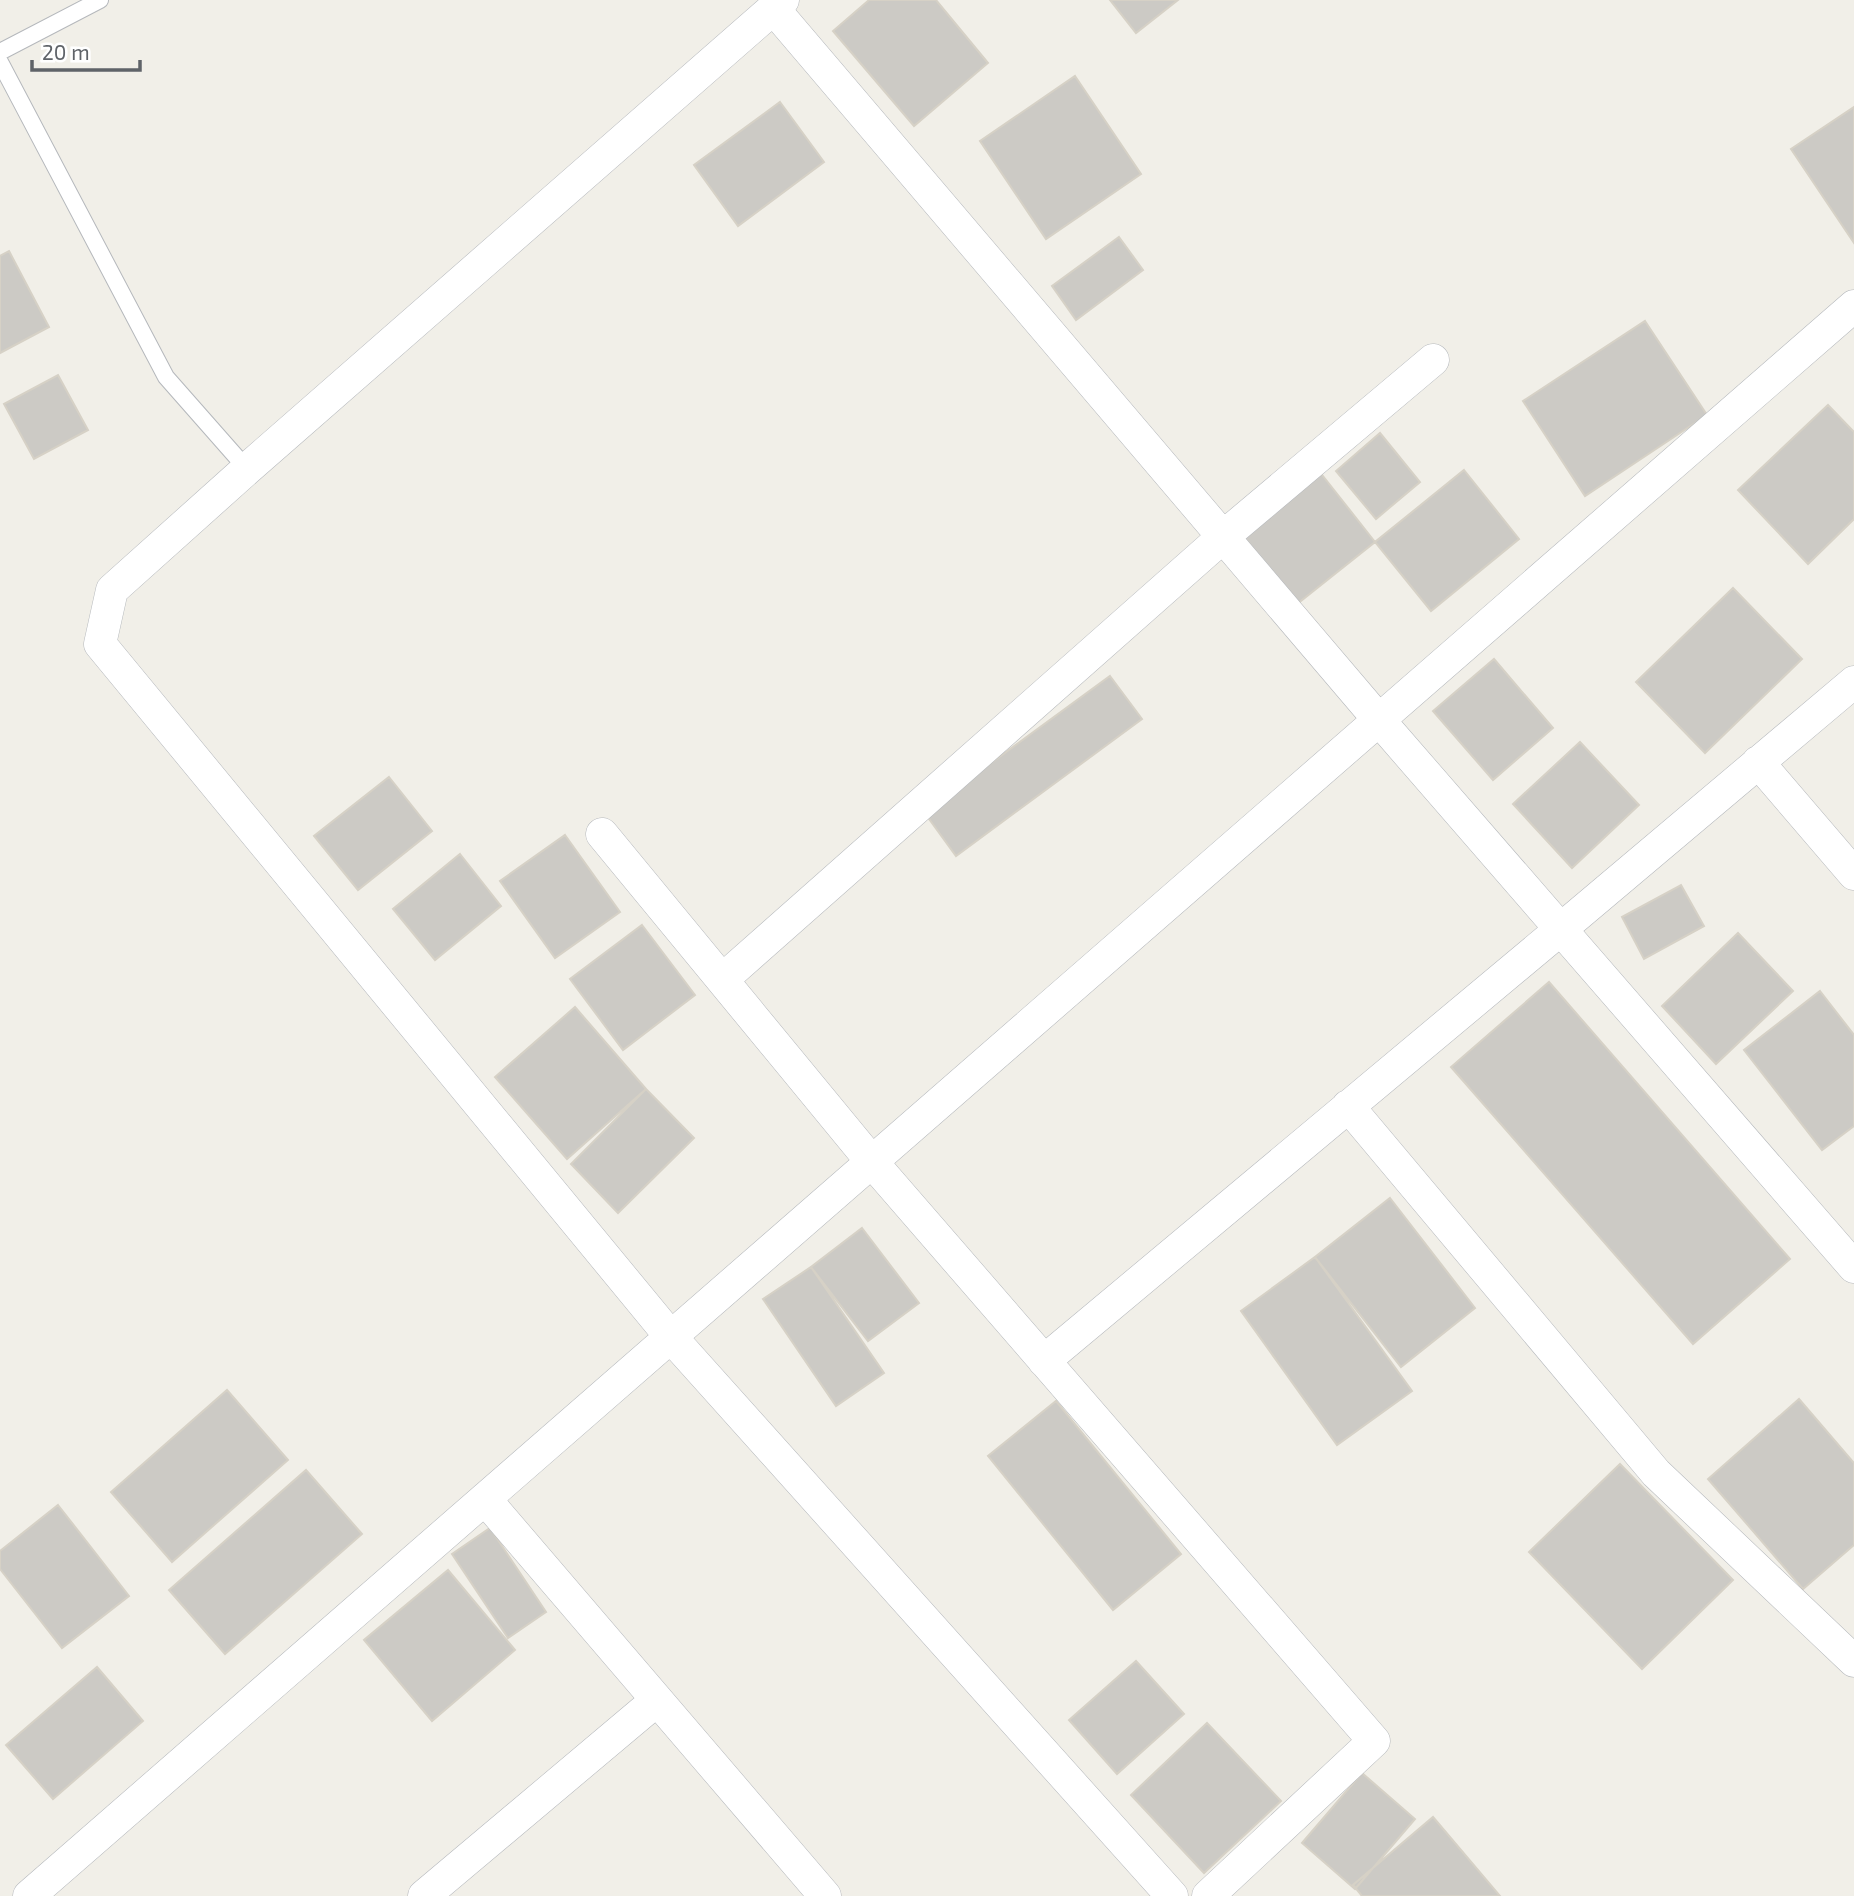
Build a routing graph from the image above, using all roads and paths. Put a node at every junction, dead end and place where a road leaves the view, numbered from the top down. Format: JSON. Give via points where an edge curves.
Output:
{"nodes":[{"id":1,"x":100,"y":0,"type":"edge"},
{"id":2,"x":778,"y":4,"type":"edge"},
{"id":3,"x":0,"y":52,"type":"edge"},
{"id":4,"x":0,"y":61,"type":"edge"},
{"id":5,"x":1854,"y":306,"type":"edge"},
{"id":6,"x":1433,"y":360,"type":"dead end"},
{"id":7,"x":247,"y":469,"type":"junction"},
{"id":8,"x":1224,"y":536,"type":"junction"},
{"id":9,"x":1854,"y":682,"type":"edge"},
{"id":10,"x":1379,"y":720,"type":"junction"},
{"id":11,"x":1758,"y":762,"type":"junction"},
{"id":12,"x":602,"y":834,"type":"dead end"},
{"id":13,"x":1854,"y":874,"type":"edge"},
{"id":14,"x":1561,"y":929,"type":"junction"},
{"id":15,"x":723,"y":979,"type":"junction"},
{"id":16,"x":1348,"y":1106,"type":"junction"},
{"id":17,"x":872,"y":1162,"type":"junction"},
{"id":18,"x":1854,"y":1267,"type":"edge"},
{"id":19,"x":671,"y":1337,"type":"junction"},
{"id":20,"x":1044,"y":1360,"type":"junction"},
{"id":21,"x":485,"y":1499,"type":"junction"},
{"id":22,"x":1854,"y":1661,"type":"edge"},
{"id":23,"x":657,"y":1700,"type":"junction"},
{"id":24,"x":29,"y":1896,"type":"edge"},
{"id":25,"x":425,"y":1896,"type":"edge"},
{"id":26,"x":825,"y":1896,"type":"edge"},
{"id":27,"x":1172,"y":1896,"type":"edge"},
{"id":28,"x":1208,"y":1896,"type":"edge"}],
"edges":[{"from":1,"to":3,"type":"lane"},
{"from":2,"to":7,"type":"street"},
{"from":2,"to":8,"type":"street"},
{"from":4,"to":7,"type":"lane","via":[[166,377]]},
{"from":5,"to":10,"type":"street"},
{"from":6,"to":8,"type":"street"},
{"from":7,"to":19,"type":"street","via":[[112,590],[100,644]]},
{"from":8,"to":10,"type":"street"},
{"from":8,"to":15,"type":"street"},
{"from":9,"to":11,"type":"street"},
{"from":10,"to":14,"type":"street"},
{"from":10,"to":17,"type":"street"},
{"from":11,"to":13,"type":"street"},
{"from":11,"to":14,"type":"street"},
{"from":12,"to":15,"type":"street"},
{"from":14,"to":16,"type":"street"},
{"from":14,"to":18,"type":"street"},
{"from":15,"to":17,"type":"street"},
{"from":16,"to":20,"type":"street"},
{"from":16,"to":22,"type":"street","via":[[1656,1473]]},
{"from":17,"to":19,"type":"street"},
{"from":17,"to":20,"type":"street"},
{"from":19,"to":21,"type":"street"},
{"from":19,"to":27,"type":"street"},
{"from":20,"to":28,"type":"street","via":[[1374,1741]]},
{"from":21,"to":23,"type":"street"},
{"from":21,"to":24,"type":"street"},
{"from":23,"to":25,"type":"street"},
{"from":23,"to":26,"type":"street"}]}
